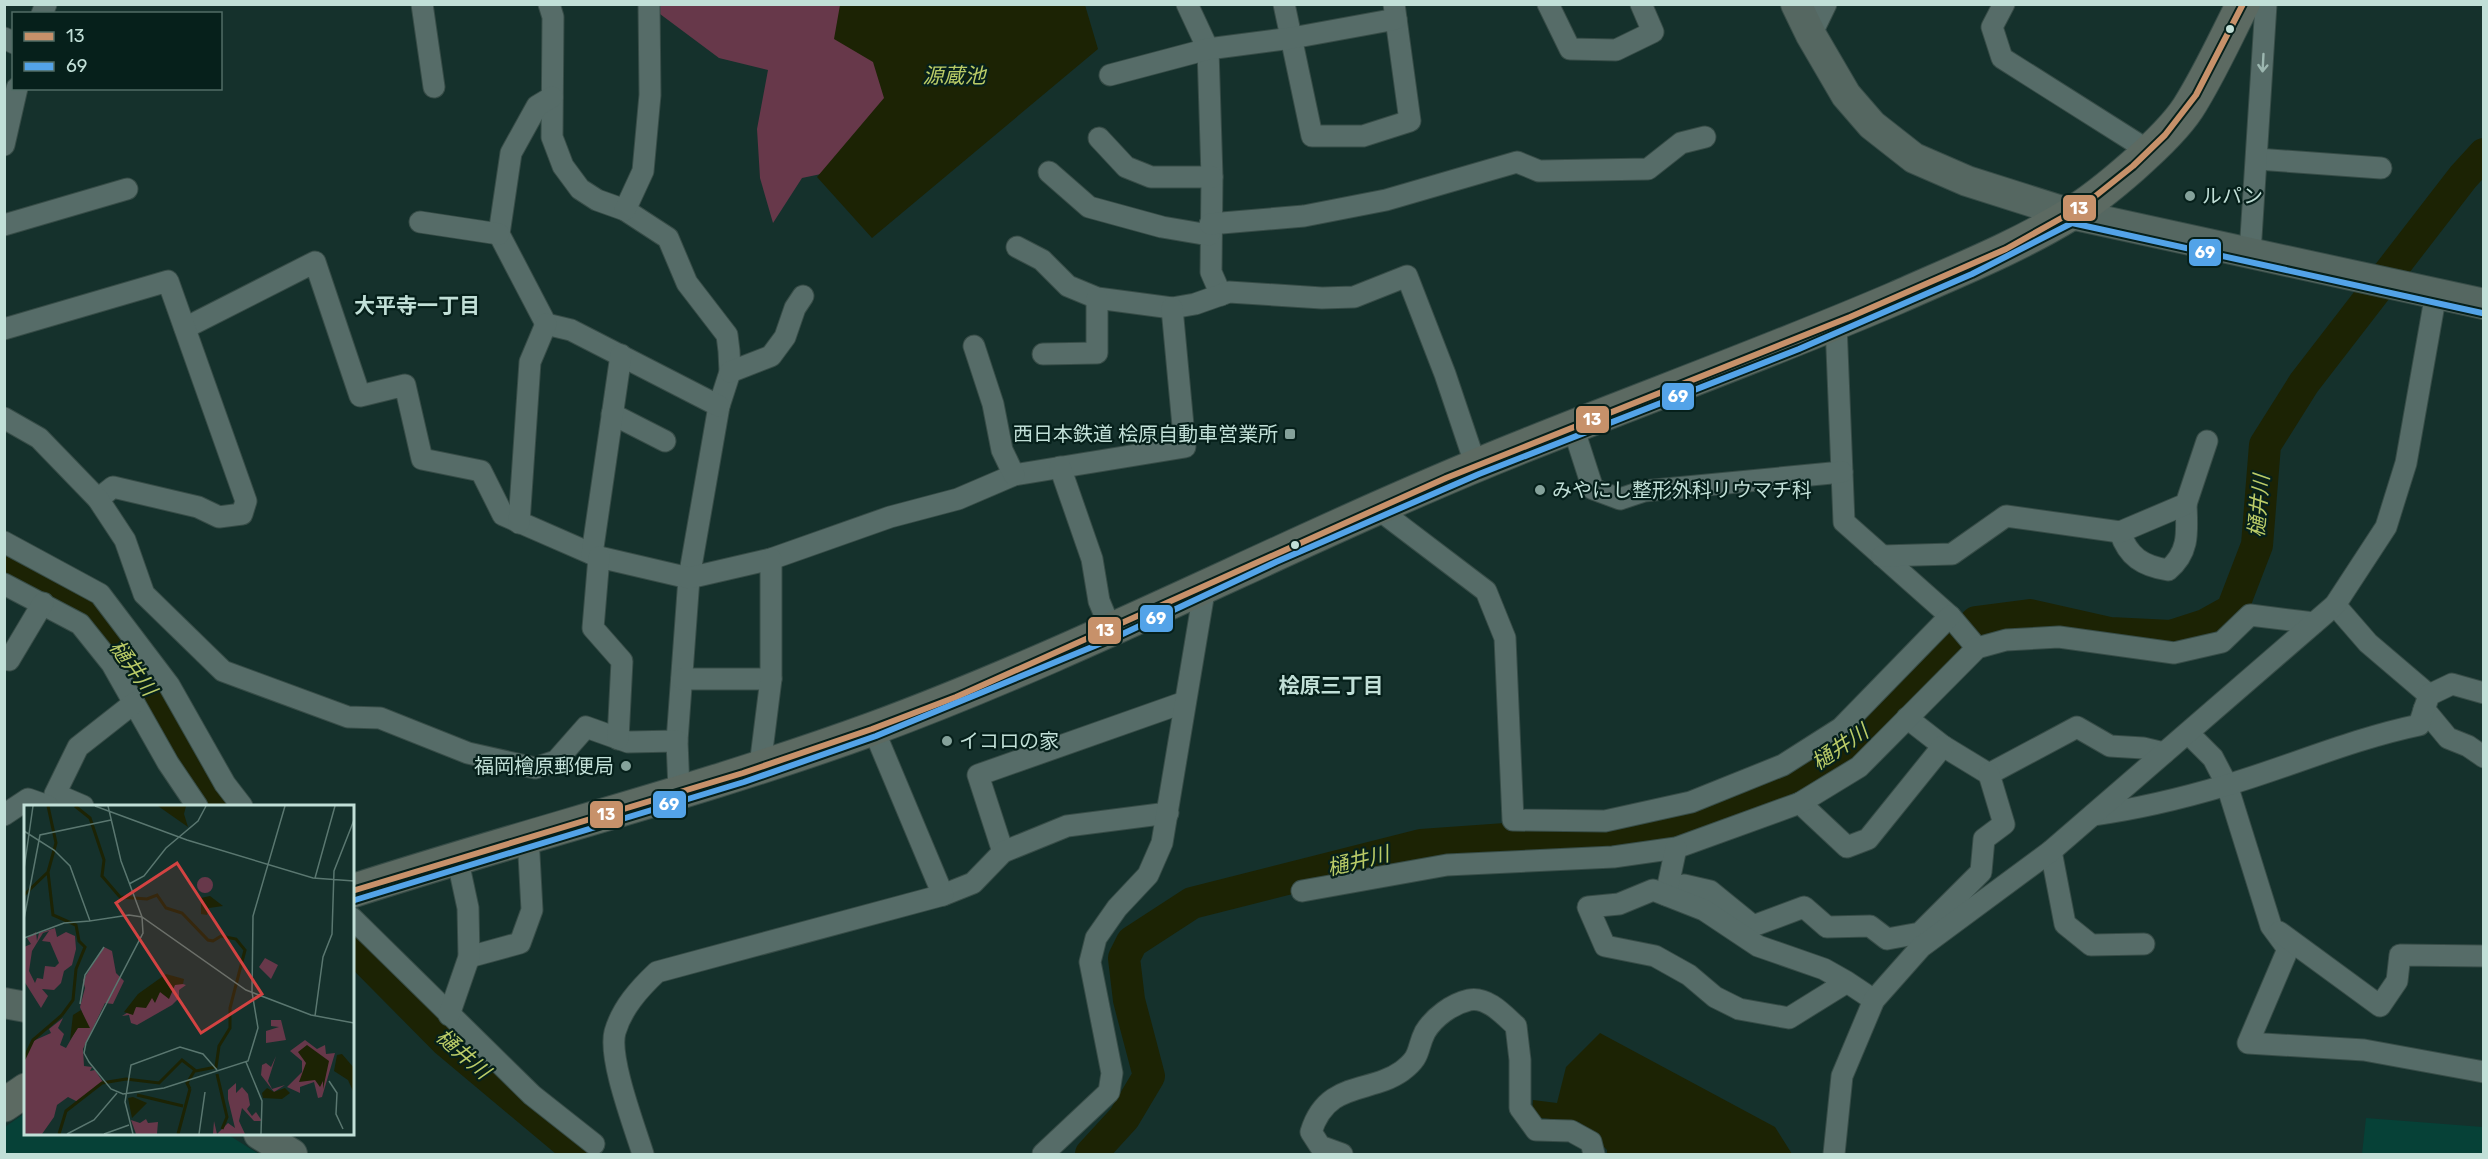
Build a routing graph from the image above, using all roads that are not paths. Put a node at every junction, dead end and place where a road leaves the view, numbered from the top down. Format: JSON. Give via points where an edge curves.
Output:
{"nodes":[{"id":1,"x":422,"y":4,"type":"edge"},
{"id":2,"x":549,"y":4,"type":"edge"},
{"id":3,"x":649,"y":4,"type":"edge"},
{"id":4,"x":1187,"y":4,"type":"edge"},
{"id":5,"x":1284,"y":4,"type":"edge"},
{"id":6,"x":1548,"y":4,"type":"edge"},
{"id":7,"x":1641,"y":4,"type":"edge"},
{"id":8,"x":1796,"y":4,"type":"edge"},
{"id":9,"x":1826,"y":4,"type":"edge"},
{"id":10,"x":2004,"y":4,"type":"edge"},
{"id":11,"x":2243,"y":4,"type":"edge"},
{"id":12,"x":2266,"y":4,"type":"edge"},
{"id":13,"x":1395,"y":12,"type":"edge"},
{"id":14,"x":1811,"y":35,"type":"junction"},
{"id":15,"x":1292,"y":38,"type":"junction"},
{"id":16,"x":1208,"y":49,"type":"junction"},
{"id":17,"x":1110,"y":75,"type":"dead end"},
{"id":18,"x":434,"y":87,"type":"dead end"},
{"id":19,"x":17,"y":90,"type":"edge"},
{"id":20,"x":552,"y":97,"type":"junction"},
{"id":21,"x":1705,"y":137,"type":"dead end"},
{"id":22,"x":1099,"y":138,"type":"dead end"},
{"id":23,"x":4,"y":145,"type":"edge"},
{"id":24,"x":2149,"y":151,"type":"junction"},
{"id":25,"x":2257,"y":159,"type":"junction"},
{"id":26,"x":2381,"y":168,"type":"dead end"},
{"id":27,"x":1049,"y":172,"type":"dead end"},
{"id":28,"x":1212,"y":177,"type":"junction"},
{"id":29,"x":127,"y":189,"type":"dead end"},
{"id":30,"x":625,"y":210,"type":"junction"},
{"id":31,"x":2071,"y":214,"type":"junction"},
{"id":32,"x":420,"y":222,"type":"dead end"},
{"id":33,"x":4,"y":225,"type":"edge"},
{"id":34,"x":1210,"y":230,"type":"junction"},
{"id":35,"x":499,"y":234,"type":"junction"},
{"id":36,"x":1017,"y":247,"type":"dead end"},
{"id":37,"x":2250,"y":253,"type":"junction"},
{"id":38,"x":2436,"y":293,"type":"junction"},
{"id":39,"x":1221,"y":295,"type":"junction"},
{"id":40,"x":803,"y":296,"type":"dead end"},
{"id":41,"x":1097,"y":298,"type":"junction"},
{"id":42,"x":2484,"y":304,"type":"edge"},
{"id":43,"x":1172,"y":308,"type":"junction"},
{"id":44,"x":546,"y":324,"type":"junction"},
{"id":45,"x":1836,"y":324,"type":"junction"},
{"id":46,"x":185,"y":328,"type":"junction"},
{"id":47,"x":4,"y":329,"type":"edge"},
{"id":48,"x":974,"y":346,"type":"dead end"},
{"id":49,"x":1043,"y":354,"type":"dead end"},
{"id":50,"x":621,"y":355,"type":"junction"},
{"id":51,"x":730,"y":372,"type":"junction"},
{"id":52,"x":719,"y":406,"type":"junction"},
{"id":53,"x":612,"y":414,"type":"junction"},
{"id":54,"x":4,"y":418,"type":"edge"},
{"id":55,"x":1574,"y":427,"type":"junction"},
{"id":56,"x":665,"y":441,"type":"dead end"},
{"id":57,"x":2207,"y":441,"type":"dead end"},
{"id":58,"x":1476,"y":466,"type":"junction"},
{"id":59,"x":1060,"y":467,"type":"junction"},
{"id":60,"x":1842,"y":472,"type":"junction"},
{"id":61,"x":1014,"y":475,"type":"junction"},
{"id":62,"x":98,"y":498,"type":"junction"},
{"id":63,"x":2186,"y":504,"type":"junction"},
{"id":64,"x":1378,"y":509,"type":"junction"},
{"id":65,"x":519,"y":523,"type":"junction"},
{"id":66,"x":2120,"y":531,"type":"junction"},
{"id":67,"x":4,"y":542,"type":"edge"},
{"id":68,"x":596,"y":556,"type":"junction"},
{"id":69,"x":1882,"y":556,"type":"junction"},
{"id":70,"x":771,"y":559,"type":"junction"},
{"id":71,"x":689,"y":578,"type":"junction"},
{"id":72,"x":4,"y":584,"type":"edge"},
{"id":73,"x":1205,"y":586,"type":"junction"},
{"id":74,"x":43,"y":603,"type":"junction"},
{"id":75,"x":2335,"y":605,"type":"junction"},
{"id":76,"x":1953,"y":619,"type":"junction"},
{"id":77,"x":2314,"y":623,"type":"junction"},
{"id":78,"x":1111,"y":630,"type":"junction"},
{"id":79,"x":1975,"y":644,"type":"junction"},
{"id":80,"x":4,"y":657,"type":"edge"},
{"id":81,"x":682,"y":679,"type":"junction"},
{"id":82,"x":771,"y":679,"type":"junction"},
{"id":83,"x":2484,"y":693,"type":"edge"},
{"id":84,"x":1185,"y":702,"type":"junction"},
{"id":85,"x":2427,"y":702,"type":"junction"},
{"id":86,"x":134,"y":703,"type":"junction"},
{"id":87,"x":1907,"y":718,"type":"junction"},
{"id":88,"x":873,"y":729,"type":"junction"},
{"id":89,"x":2188,"y":733,"type":"junction"},
{"id":90,"x":618,"y":739,"type":"junction"},
{"id":91,"x":677,"y":741,"type":"junction"},
{"id":92,"x":1942,"y":746,"type":"junction"},
{"id":93,"x":2164,"y":753,"type":"junction"},
{"id":94,"x":2484,"y":757,"type":"edge"},
{"id":95,"x":760,"y":766,"type":"junction"},
{"id":96,"x":1989,"y":774,"type":"junction"},
{"id":97,"x":2227,"y":785,"type":"junction"},
{"id":98,"x":679,"y":790,"type":"junction"},
{"id":99,"x":1800,"y":803,"type":"junction"},
{"id":100,"x":43,"y":805,"type":"edge"},
{"id":101,"x":77,"y":805,"type":"edge"},
{"id":102,"x":196,"y":805,"type":"edge"},
{"id":103,"x":241,"y":805,"type":"edge"},
{"id":104,"x":1168,"y":813,"type":"junction"},
{"id":105,"x":4,"y":815,"type":"edge"},
{"id":106,"x":2093,"y":815,"type":"junction"},
{"id":107,"x":528,"y":836,"type":"junction"},
{"id":108,"x":1676,"y":848,"type":"junction"},
{"id":109,"x":2050,"y":851,"type":"junction"},
{"id":110,"x":1003,"y":852,"type":"junction"},
{"id":111,"x":457,"y":857,"type":"junction"},
{"id":112,"x":354,"y":890,"type":"edge"},
{"id":113,"x":1675,"y":890,"type":"junction"},
{"id":114,"x":1302,"y":891,"type":"dead end"},
{"id":115,"x":943,"y":895,"type":"junction"},
{"id":116,"x":354,"y":920,"type":"edge"},
{"id":117,"x":2271,"y":926,"type":"junction"},
{"id":118,"x":2144,"y":944,"type":"dead end"},
{"id":119,"x":2484,"y":956,"type":"edge"},
{"id":120,"x":470,"y":957,"type":"junction"},
{"id":121,"x":1847,"y":982,"type":"junction"},
{"id":122,"x":1874,"y":1000,"type":"junction"},
{"id":123,"x":4,"y":1002,"type":"edge"},
{"id":124,"x":24,"y":1007,"type":"edge"},
{"id":125,"x":449,"y":1015,"type":"junction"},
{"id":126,"x":2484,"y":1072,"type":"edge"},
{"id":127,"x":24,"y":1091,"type":"edge"},
{"id":128,"x":4,"y":1105,"type":"edge"},
{"id":129,"x":261,"y":1135,"type":"edge"},
{"id":130,"x":594,"y":1144,"type":"dead end"},
{"id":131,"x":292,"y":1155,"type":"edge"},
{"id":132,"x":644,"y":1155,"type":"edge"},
{"id":133,"x":1043,"y":1155,"type":"edge"},
{"id":134,"x":1342,"y":1155,"type":"edge"},
{"id":135,"x":1594,"y":1155,"type":"edge"},
{"id":136,"x":1834,"y":1155,"type":"edge"}],
"edges":[{"from":1,"to":18,"type":"street"},
{"from":2,"to":20,"type":"street","via":[[553,16]]},
{"from":3,"to":30,"type":"street","via":[[650,95],[643,171]]},
{"from":4,"to":16,"type":"street"},
{"from":5,"to":15,"type":"street"},
{"from":6,"to":7,"type":"street","via":[[1570,49],[1616,50],[1653,32]]},
{"from":8,"to":14,"type":"street"},
{"from":9,"to":14,"type":"street"},
{"from":10,"to":24,"type":"street","via":[[1992,27],[2002,58]]},
{"from":11,"to":24,"type":"main road","via":[[2184,114]]},
{"from":12,"to":25,"type":"street","one_way":true},
{"from":13,"to":15,"type":"street"},
{"from":13,"to":15,"type":"street","via":[[1410,121],[1363,136],[1312,136]]},
{"from":14,"to":31,"type":"street","via":[[1846,94],[1872,125],[1914,158],[1967,181]]},
{"from":15,"to":16,"type":"street"},
{"from":16,"to":17,"type":"street"},
{"from":16,"to":28,"type":"street"},
{"from":19,"to":23,"type":"street"},
{"from":20,"to":30,"type":"street","via":[[552,137],[562,166],[580,189]]},
{"from":20,"to":35,"type":"street","via":[[537,106],[511,153]]},
{"from":21,"to":34,"type":"street","via":[[1681,143],[1647,169],[1539,171],[1517,162],[1386,201]]},
{"from":22,"to":28,"type":"street","via":[[1126,167],[1152,177]]},
{"from":24,"to":31,"type":"main road"},
{"from":25,"to":26,"type":"street"},
{"from":25,"to":37,"type":"street"},
{"from":27,"to":34,"type":"street","via":[[1089,207],[1162,227]]},
{"from":28,"to":34,"type":"street"},
{"from":29,"to":33,"type":"street"},
{"from":30,"to":51,"type":"street","via":[[668,238],[687,284],[727,335]]},
{"from":31,"to":37,"type":"street"},
{"from":31,"to":45,"type":"main road","via":[[1968,266]]},
{"from":32,"to":35,"type":"street"},
{"from":34,"to":39,"type":"street","via":[[1211,272]]},
{"from":35,"to":44,"type":"street"},
{"from":36,"to":41,"type":"street","via":[[1042,260],[1068,286]]},
{"from":37,"to":38,"type":"street"},
{"from":38,"to":42,"type":"street"},
{"from":38,"to":75,"type":"street","via":[[2406,463],[2386,527]]},
{"from":39,"to":43,"type":"street"},
{"from":39,"to":58,"type":"street","via":[[1229,292],[1354,297],[1407,276]]},
{"from":40,"to":51,"type":"street","via":[[785,338],[771,356]]},
{"from":41,"to":43,"type":"street"},
{"from":41,"to":49,"type":"street","via":[[1097,353]]},
{"from":43,"to":59,"type":"street","via":[[1185,447]]},
{"from":44,"to":50,"type":"street","via":[[571,330]]},
{"from":44,"to":65,"type":"street","via":[[530,362]]},
{"from":45,"to":55,"type":"main road"},
{"from":45,"to":60,"type":"street"},
{"from":46,"to":47,"type":"street","via":[[168,281]]},
{"from":46,"to":62,"type":"street","via":[[246,501],[242,514],[219,517],[198,507],[113,487]]},
{"from":46,"to":65,"type":"street","via":[[315,262],[360,396],[405,385],[422,459],[481,471],[503,515]]},
{"from":48,"to":61,"type":"street","via":[[993,405],[1002,450]]},
{"from":50,"to":52,"type":"street"},
{"from":50,"to":53,"type":"street"},
{"from":51,"to":52,"type":"street"},
{"from":52,"to":71,"type":"street"},
{"from":53,"to":56,"type":"street"},
{"from":53,"to":68,"type":"street"},
{"from":54,"to":62,"type":"street","via":[[39,438]]},
{"from":55,"to":58,"type":"main road"},
{"from":55,"to":60,"type":"street","via":[[1593,489],[1620,499],[1644,491]]},
{"from":57,"to":63,"type":"street"},
{"from":58,"to":64,"type":"main road"},
{"from":59,"to":61,"type":"street"},
{"from":59,"to":78,"type":"street","via":[[1092,559],[1099,601]]},
{"from":60,"to":69,"type":"street","via":[[1844,522]]},
{"from":61,"to":70,"type":"street","via":[[958,499],[890,517]]},
{"from":62,"to":90,"type":"street","via":[[125,540],[144,594],[223,671],[348,717],[380,718],[468,753],[535,768],[555,761],[586,727]]},
{"from":63,"to":66,"type":"street"},
{"from":63,"to":66,"type":"street","via":[[2187,536],[2180,560],[2168,570],[2147,566],[2125,546]]},
{"from":64,"to":73,"type":"main road"},
{"from":64,"to":76,"type":"street","via":[[1486,591],[1505,638],[1513,820],[1605,821],[1692,802],[1783,765],[1841,728]]},
{"from":65,"to":68,"type":"street"},
{"from":66,"to":69,"type":"street","via":[[2006,516],[1952,554]]},
{"from":67,"to":103,"type":"street","via":[[100,594],[169,685]]},
{"from":68,"to":71,"type":"street"},
{"from":68,"to":90,"type":"street","via":[[593,628],[621,661]]},
{"from":69,"to":76,"type":"street"},
{"from":70,"to":71,"type":"street"},
{"from":70,"to":82,"type":"street"},
{"from":71,"to":81,"type":"street"},
{"from":72,"to":74,"type":"street"},
{"from":73,"to":78,"type":"main road"},
{"from":73,"to":84,"type":"street"},
{"from":74,"to":80,"type":"street","via":[[9,660]]},
{"from":74,"to":86,"type":"street","via":[[80,624],[112,663]]},
{"from":75,"to":77,"type":"street"},
{"from":75,"to":85,"type":"street"},
{"from":76,"to":79,"type":"street"},
{"from":77,"to":79,"type":"street","via":[[2250,615],[2222,642],[2174,653],[2059,637]]},
{"from":77,"to":89,"type":"street"},
{"from":78,"to":88,"type":"main road"},
{"from":79,"to":87,"type":"street"},
{"from":81,"to":82,"type":"street"},
{"from":81,"to":91,"type":"street"},
{"from":82,"to":95,"type":"street"},
{"from":83,"to":85,"type":"street","via":[[2452,684]]},
{"from":84,"to":104,"type":"street"},
{"from":84,"to":110,"type":"street","via":[[978,775]]},
{"from":85,"to":94,"type":"street","via":[[2448,738]]},
{"from":85,"to":97,"type":"street","via":[[2419,725],[2372,735]]},
{"from":86,"to":101,"type":"street","via":[[78,747],[55,794]]},
{"from":86,"to":102,"type":"street"},
{"from":87,"to":92,"type":"street"},
{"from":87,"to":99,"type":"street","via":[[1859,767]]},
{"from":88,"to":95,"type":"main road"},
{"from":88,"to":115,"type":"street"},
{"from":89,"to":93,"type":"street"},
{"from":89,"to":97,"type":"street","via":[[2213,758]]},
{"from":90,"to":91,"type":"street"},
{"from":91,"to":98,"type":"street"},
{"from":92,"to":96,"type":"street"},
{"from":92,"to":99,"type":"street","via":[[1868,839],[1847,847]]},
{"from":93,"to":96,"type":"street","via":[[2110,746],[2077,727]]},
{"from":93,"to":106,"type":"street"},
{"from":95,"to":98,"type":"main road"},
{"from":96,"to":113,"type":"street","via":[[2004,824],[1984,839],[1981,872],[1920,933],[1887,939],[1870,926],[1827,927],[1804,908],[1753,926],[1710,891]]},
{"from":97,"to":106,"type":"street"},
{"from":97,"to":117,"type":"street"},
{"from":98,"to":107,"type":"main road"},
{"from":99,"to":108,"type":"street"},
{"from":100,"to":105,"type":"street","via":[[28,799]]},
{"from":104,"to":110,"type":"street","via":[[1067,826]]},
{"from":104,"to":133,"type":"street","via":[[1162,843],[1148,875],[1096,938],[1090,963],[1112,1073],[1109,1092]]},
{"from":106,"to":109,"type":"street"},
{"from":107,"to":111,"type":"main road"},
{"from":107,"to":120,"type":"street","via":[[532,910],[520,944]]},
{"from":108,"to":113,"type":"street"},
{"from":108,"to":114,"type":"street","via":[[1613,857],[1448,865]]},
{"from":109,"to":118,"type":"street","via":[[2065,924],[2091,945]]},
{"from":109,"to":122,"type":"street","via":[[1921,947]]},
{"from":110,"to":115,"type":"street","via":[[973,883]]},
{"from":111,"to":112,"type":"main road"},
{"from":111,"to":120,"type":"street","via":[[468,908]]},
{"from":113,"to":121,"type":"street","via":[[1758,946],[1824,969]]},
{"from":113,"to":121,"type":"street","via":[[1653,890],[1619,904],[1588,907],[1605,946],[1655,956],[1739,1009],[1789,1018]]},
{"from":115,"to":132,"type":"street","via":[[657,972],[632,997],[614,1034],[619,1078]]},
{"from":116,"to":125,"type":"street"},
{"from":117,"to":119,"type":"street","via":[[2380,1006],[2397,981],[2400,955]]},
{"from":117,"to":126,"type":"street","via":[[2288,950],[2248,1043],[2364,1050]]},
{"from":120,"to":125,"type":"street"},
{"from":121,"to":122,"type":"street"},
{"from":122,"to":136,"type":"street","via":[[1842,1076]]},
{"from":123,"to":124,"type":"street"},
{"from":125,"to":130,"type":"street","via":[[532,1095]]},
{"from":127,"to":128,"type":"main road"},
{"from":129,"to":131,"type":"street"},
{"from":134,"to":135,"type":"street","via":[[1320,1146],[1311,1132],[1316,1115],[1347,1089],[1401,1072],[1420,1054],[1425,1033],[1442,1012],[1471,1000],[1493,1006],[1516,1026],[1520,1108],[1536,1130],[1571,1131],[1591,1142]]}]}
